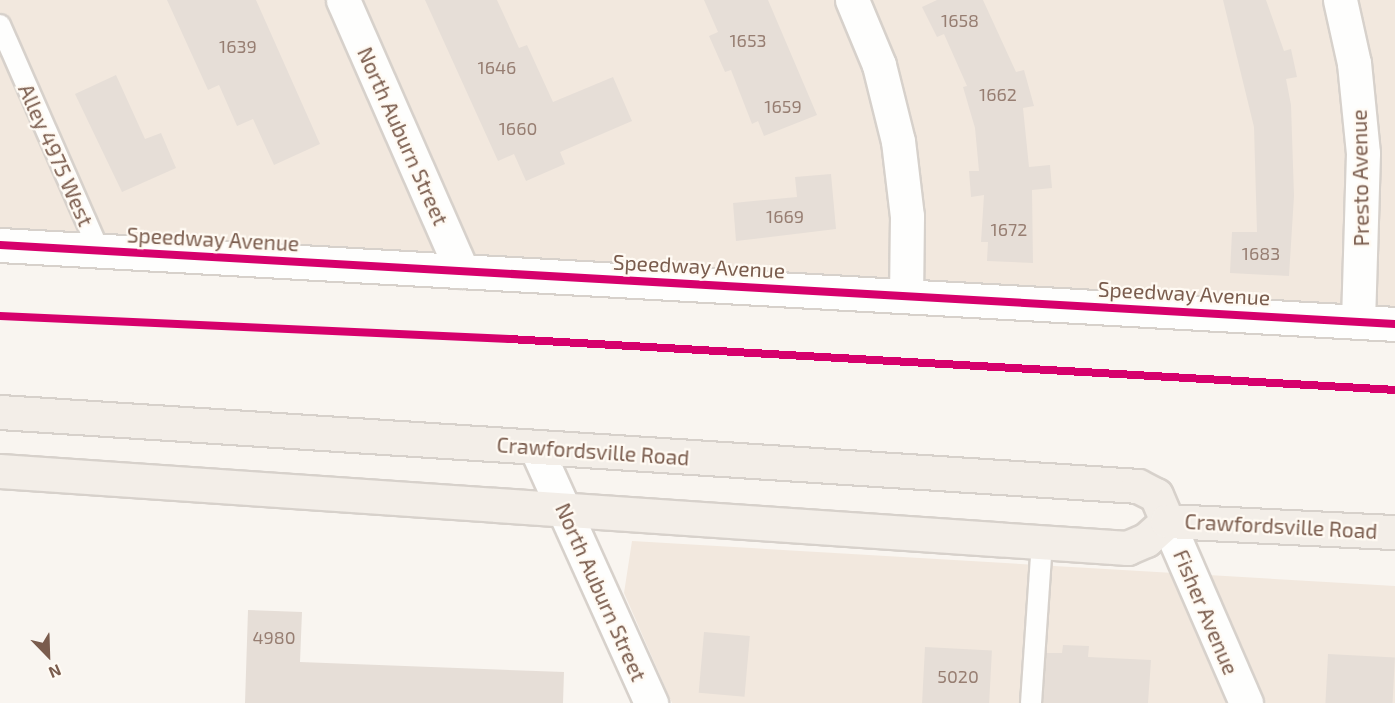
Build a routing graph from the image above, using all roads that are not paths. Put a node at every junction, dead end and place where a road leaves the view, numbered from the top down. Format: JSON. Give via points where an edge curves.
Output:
{"nodes":[{"id":1,"x":343,"y":0,"type":"edge"},
{"id":2,"x":852,"y":0,"type":"edge"},
{"id":3,"x":1340,"y":0,"type":"edge"},
{"id":4,"x":0,"y":25,"type":"edge"},
{"id":5,"x":0,"y":245,"type":"edge"},
{"id":6,"x":99,"y":251,"type":"junction"},
{"id":7,"x":462,"y":271,"type":"junction"},
{"id":8,"x":906,"y":295,"type":"junction"},
{"id":9,"x":1358,"y":321,"type":"junction"},
{"id":10,"x":1395,"y":324,"type":"edge"},
{"id":11,"x":0,"y":412,"type":"edge"},
{"id":12,"x":536,"y":448,"type":"junction"},
{"id":13,"x":0,"y":471,"type":"edge"},
{"id":14,"x":566,"y":511,"type":"junction"},
{"id":15,"x":1167,"y":521,"type":"junction"},
{"id":16,"x":1395,"y":532,"type":"edge"},
{"id":17,"x":1042,"y":540,"type":"junction"},
{"id":18,"x":651,"y":703,"type":"edge"},
{"id":19,"x":1031,"y":703,"type":"edge"},
{"id":20,"x":1246,"y":703,"type":"edge"}],
"edges":[{"from":1,"to":7,"type":"street","name":"North Auburn Street"},
{"from":2,"to":8,"type":"street","via":[[879,65],[898,141],[907,216]]},
{"from":3,"to":9,"type":"street","name":"Presto Avenue","via":[[1355,73],[1363,153]]},
{"from":4,"to":6,"type":"lane","name":"Alley 4975 West"},
{"from":5,"to":6,"type":"street","name":"Speedway Avenue"},
{"from":6,"to":7,"type":"street","name":"Speedway Avenue"},
{"from":7,"to":8,"type":"street","name":"Speedway Avenue"},
{"from":8,"to":9,"type":"street","name":"Speedway Avenue"},
{"from":9,"to":10,"type":"street","name":"Speedway Avenue"},
{"from":11,"to":12,"type":"main road","name":"Crawfordsville Road"},
{"from":12,"to":14,"type":"street","name":"North Auburn Street"},
{"from":12,"to":15,"type":"main road","name":"Crawfordsville Road","via":[[1138,486],[1156,495]]},
{"from":13,"to":14,"type":"main road","name":"Crawfordsville Road"},
{"from":14,"to":17,"type":"main road","name":"Crawfordsville Road"},
{"from":14,"to":18,"type":"street","name":"North Auburn Street"},
{"from":15,"to":16,"type":"main road","name":"Crawfordsville Road"},
{"from":15,"to":17,"type":"main road","name":"Crawfordsville Road","via":[[1146,540],[1127,548]]},
{"from":15,"to":20,"type":"street","name":"Fisher Avenue"},
{"from":17,"to":19,"type":"lane"}]}
